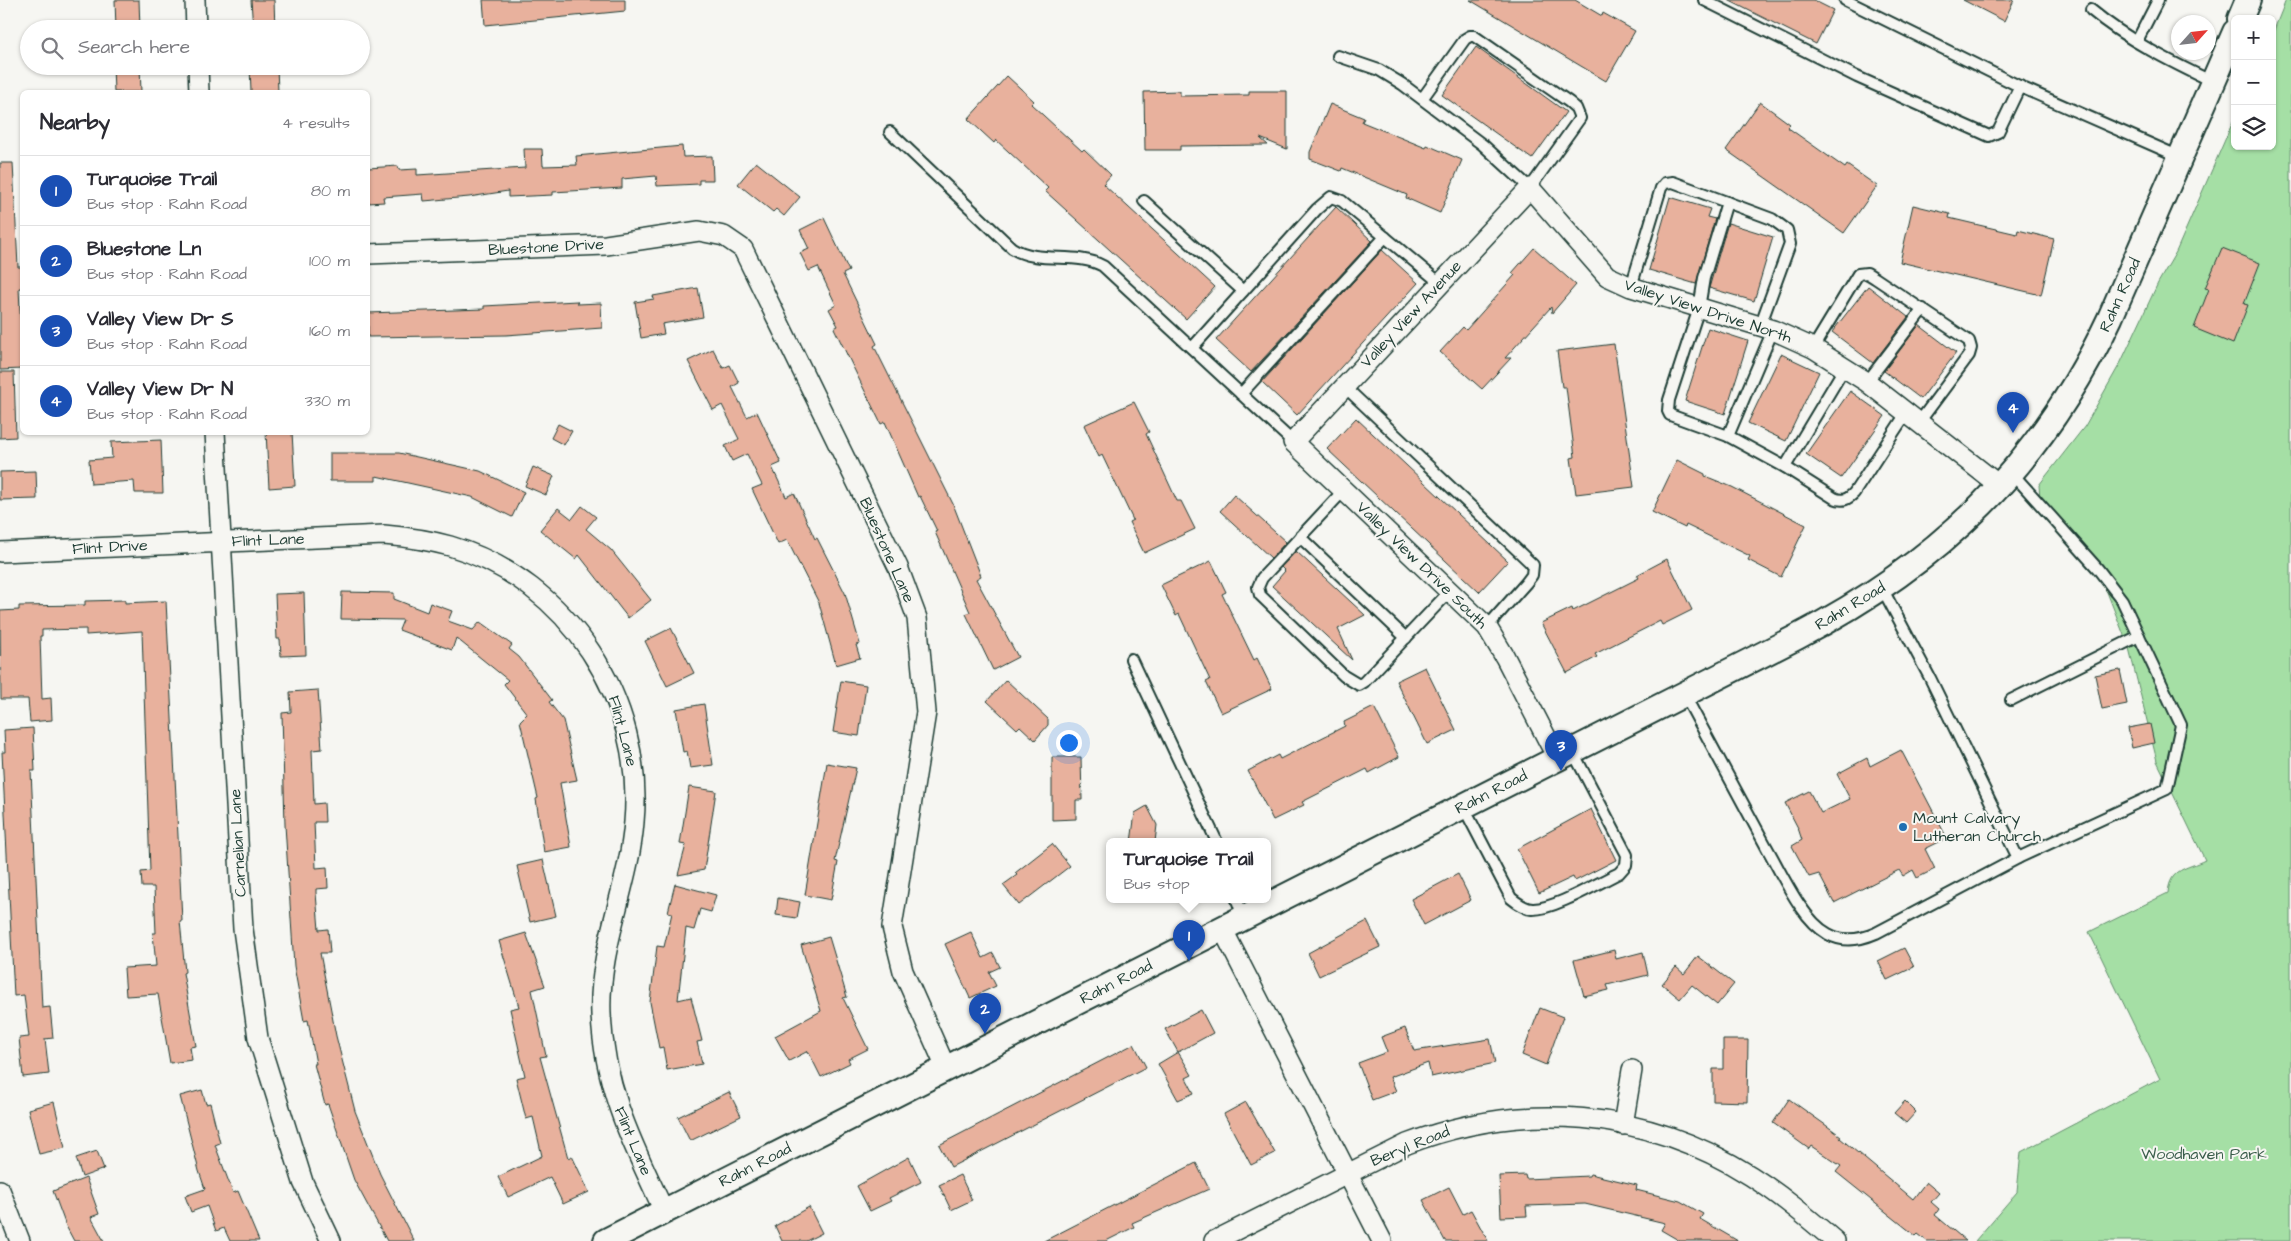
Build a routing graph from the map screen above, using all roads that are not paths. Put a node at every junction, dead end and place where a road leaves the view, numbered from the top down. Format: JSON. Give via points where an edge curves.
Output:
{"nodes":[{"id":1,"x":195,"y":0,"type":"edge"},
{"id":2,"x":1704,"y":0,"type":"edge"},
{"id":3,"x":1845,"y":0,"type":"edge"},
{"id":4,"x":2158,"y":0,"type":"edge"},
{"id":5,"x":2248,"y":0,"type":"edge"},
{"id":6,"x":2091,"y":10,"type":"dead end"},
{"id":7,"x":2242,"y":15,"type":"edge"},
{"id":8,"x":196,"y":20,"type":"edge"},
{"id":9,"x":2138,"y":41,"type":"junction"},
{"id":10,"x":2231,"y":41,"type":"edge"},
{"id":11,"x":1338,"y":56,"type":"dead end"},
{"id":12,"x":198,"y":75,"type":"edge"},
{"id":13,"x":2213,"y":82,"type":"junction"},
{"id":14,"x":2020,"y":86,"type":"junction"},
{"id":15,"x":199,"y":90,"type":"edge"},
{"id":16,"x":1422,"y":99,"type":"junction"},
{"id":17,"x":890,"y":132,"type":"dead end"},
{"id":18,"x":2180,"y":157,"type":"junction"},
{"id":19,"x":1530,"y":188,"type":"junction"},
{"id":20,"x":1144,"y":201,"type":"dead end"},
{"id":21,"x":1727,"y":202,"type":"junction"},
{"id":22,"x":724,"y":236,"type":"joint"},
{"id":23,"x":1385,"y":237,"type":"junction"},
{"id":24,"x":370,"y":254,"type":"edge"},
{"id":25,"x":1440,"y":284,"type":"junction"},
{"id":26,"x":1631,"y":287,"type":"junction"},
{"id":27,"x":1243,"y":291,"type":"junction"},
{"id":28,"x":1699,"y":308,"type":"junction"},
{"id":29,"x":1923,"y":309,"type":"junction"},
{"id":30,"x":1767,"y":328,"type":"junction"},
{"id":31,"x":1192,"y":348,"type":"junction"},
{"id":32,"x":1814,"y":348,"type":"junction"},
{"id":33,"x":1845,"y":368,"type":"junction"},
{"id":34,"x":1867,"y":382,"type":"junction"},
{"id":35,"x":1344,"y":386,"type":"junction"},
{"id":36,"x":1241,"y":394,"type":"junction"},
{"id":37,"x":1913,"y":417,"type":"junction"},
{"id":38,"x":215,"y":435,"type":"edge"},
{"id":39,"x":1728,"y":436,"type":"junction"},
{"id":40,"x":1292,"y":442,"type":"junction"},
{"id":41,"x":1785,"y":467,"type":"junction"},
{"id":42,"x":2006,"y":479,"type":"junction"},
{"id":43,"x":1344,"y":490,"type":"junction"},
{"id":44,"x":1300,"y":537,"type":"junction"},
{"id":45,"x":220,"y":542,"type":"junction"},
{"id":46,"x":0,"y":552,"type":"edge"},
{"id":47,"x":1882,"y":588,"type":"junction"},
{"id":48,"x":1450,"y":590,"type":"junction"},
{"id":49,"x":1487,"y":627,"type":"junction"},
{"id":50,"x":2139,"y":636,"type":"junction"},
{"id":51,"x":1406,"y":638,"type":"junction"},
{"id":52,"x":1132,"y":659,"type":"dead end"},
{"id":53,"x":1684,"y":694,"type":"junction"},
{"id":54,"x":2010,"y":700,"type":"dead end"},
{"id":55,"x":1565,"y":754,"type":"junction"},
{"id":56,"x":1464,"y":806,"type":"junction"},
{"id":57,"x":1215,"y":838,"type":"edge"},
{"id":58,"x":2018,"y":858,"type":"junction"},
{"id":59,"x":1271,"y":894,"type":"edge"},
{"id":60,"x":1240,"y":908,"type":"edge"},
{"id":61,"x":1222,"y":928,"type":"junction"},
{"id":62,"x":946,"y":1068,"type":"junction"},
{"id":63,"x":1632,"y":1070,"type":"dead end"},
{"id":64,"x":1623,"y":1125,"type":"junction"},
{"id":65,"x":1347,"y":1172,"type":"junction"},
{"id":66,"x":0,"y":1190,"type":"edge"},
{"id":67,"x":664,"y":1211,"type":"junction"},
{"id":68,"x":20,"y":1241,"type":"edge"},
{"id":69,"x":331,"y":1241,"type":"edge"},
{"id":70,"x":606,"y":1241,"type":"edge"},
{"id":71,"x":1214,"y":1241,"type":"edge"},
{"id":72,"x":1382,"y":1241,"type":"edge"},
{"id":73,"x":1835,"y":1241,"type":"edge"}],
"edges":[{"from":1,"to":8,"type":"street"},
{"from":2,"to":14,"type":"lane","via":[[1857,77],[1989,136],[1998,132]]},
{"from":3,"to":14,"type":"lane"},
{"from":4,"to":9,"type":"lane"},
{"from":5,"to":7,"type":"street"},
{"from":6,"to":9,"type":"lane"},
{"from":9,"to":13,"type":"lane"},
{"from":10,"to":13,"type":"street","name":"Rahn Road"},
{"from":11,"to":16,"type":"lane","via":[[1379,70]]},
{"from":12,"to":15,"type":"street"},
{"from":13,"to":18,"type":"street","name":"Rahn Road"},
{"from":14,"to":18,"type":"lane"},
{"from":16,"to":19,"type":"lane","via":[[1483,145]]},
{"from":16,"to":19,"type":"lane","via":[[1464,39],[1470,36],[1478,38],[1569,102],[1580,118]]},
{"from":17,"to":31,"type":"lane","via":[[1012,248],[1032,256],[1103,266]]},
{"from":18,"to":42,"type":"street","name":"Rahn Road","via":[[2090,358],[2056,416]]},
{"from":19,"to":25,"type":"street","name":"Valley View Avenue"},
{"from":19,"to":26,"type":"street","name":"Valley View Drive North","via":[[1599,269],[1615,281]]},
{"from":20,"to":27,"type":"lane"},
{"from":21,"to":26,"type":"lane","via":[[1673,182],[1662,185]]},
{"from":21,"to":28,"type":"lane","via":[[1704,278]]},
{"from":21,"to":30,"type":"lane","via":[[1778,222],[1790,234]]},
{"from":22,"to":24,"type":"street","name":"Bluestone Drive","via":[[699,231],[606,245]]},
{"from":22,"to":62,"type":"street","name":"Bluestone Lane","via":[[743,249],[898,567],[917,618],[926,712],[892,927],[903,971]]},
{"from":23,"to":25,"type":"lane"},
{"from":23,"to":27,"type":"lane","via":[[1342,201],[1330,197]]},
{"from":23,"to":36,"type":"lane"},
{"from":25,"to":35,"type":"street","name":"Valley View Avenue"},
{"from":26,"to":28,"type":"street","name":"Valley View Drive North"},
{"from":27,"to":31,"type":"lane"},
{"from":28,"to":30,"type":"street","name":"Valley View Drive North"},
{"from":28,"to":39,"type":"lane","via":[[1668,411],[1677,418]]},
{"from":29,"to":32,"type":"lane","via":[[1867,273],[1858,274]]},
{"from":29,"to":34,"type":"lane"},
{"from":29,"to":37,"type":"lane","via":[[1969,340],[1972,348]]},
{"from":30,"to":32,"type":"street","name":"Valley View Drive North"},
{"from":30,"to":39,"type":"lane"},
{"from":31,"to":36,"type":"lane"},
{"from":32,"to":33,"type":"street","name":"Valley View Drive North"},
{"from":33,"to":34,"type":"street","name":"Valley View Drive North"},
{"from":33,"to":41,"type":"lane"},
{"from":34,"to":37,"type":"street","name":"Valley View Drive North"},
{"from":35,"to":40,"type":"street","name":"Valley View Avenue"},
{"from":35,"to":49,"type":"lane","via":[[1533,565],[1532,575]]},
{"from":36,"to":40,"type":"lane"},
{"from":37,"to":41,"type":"lane","via":[[1846,500],[1834,498]]},
{"from":37,"to":42,"type":"street","name":"Valley View Drive North"},
{"from":38,"to":45,"type":"street","name":"Carnelian Lane"},
{"from":39,"to":41,"type":"lane"},
{"from":40,"to":43,"type":"street","name":"Valley View Drive South"},
{"from":42,"to":47,"type":"street","name":"Rahn Road","via":[[1955,531]]},
{"from":42,"to":50,"type":"lane","via":[[2098,568],[2122,600]]},
{"from":43,"to":44,"type":"lane"},
{"from":43,"to":48,"type":"street","name":"Valley View Drive South"},
{"from":44,"to":51,"type":"lane"},
{"from":44,"to":51,"type":"lane","via":[[1258,583],[1258,591],[1344,676],[1361,684]]},
{"from":45,"to":46,"type":"street","name":"Flint Drive"},
{"from":45,"to":67,"type":"street","name":"Flint Lane","via":[[384,535],[452,546],[522,581],[571,624],[595,656],[611,686],[624,722],[632,752],[636,789],[631,848],[606,950],[602,981],[605,1051],[613,1092],[626,1132]]},
{"from":45,"to":69,"type":"street","name":"Carnelian Lane","via":[[243,929],[258,1038],[303,1182]]},
{"from":47,"to":53,"type":"street","name":"Rahn Road","via":[[1817,627]]},
{"from":47,"to":58,"type":"lane"},
{"from":48,"to":49,"type":"street","name":"Valley View Drive South"},
{"from":48,"to":51,"type":"lane"},
{"from":49,"to":55,"type":"street","name":"Valley View Drive South"},
{"from":50,"to":54,"type":"lane"},
{"from":50,"to":58,"type":"lane","via":[[2181,725],[2167,789]]},
{"from":52,"to":57,"type":"lane"},
{"from":53,"to":55,"type":"street","name":"Rahn Road"},
{"from":53,"to":58,"type":"lane","via":[[1790,888],[1810,918],[1828,934],[1855,940],[1876,933]]},
{"from":55,"to":56,"type":"street","name":"Rahn Road"},
{"from":55,"to":56,"type":"lane","via":[[1627,855],[1626,865],[1619,873],[1548,907],[1531,909],[1519,905],[1511,898]]},
{"from":56,"to":59,"type":"street","name":"Rahn Road"},
{"from":60,"to":61,"type":"street","name":"Rahn Road"},
{"from":61,"to":62,"type":"street","name":"Rahn Road"},
{"from":61,"to":65,"type":"street"},
{"from":62,"to":67,"type":"street","name":"Rahn Road"},
{"from":63,"to":64,"type":"street"},
{"from":64,"to":65,"type":"street","name":"Beryl Road","via":[[1556,1116],[1479,1122],[1407,1144]]},
{"from":64,"to":73,"type":"street","name":"Beryl Road","via":[[1681,1141],[1733,1165],[1780,1196]]},
{"from":65,"to":71,"type":"street","name":"Beryl Road"},
{"from":65,"to":72,"type":"street"},
{"from":66,"to":68,"type":"street"},
{"from":67,"to":70,"type":"street","name":"Rahn Road"}]}
